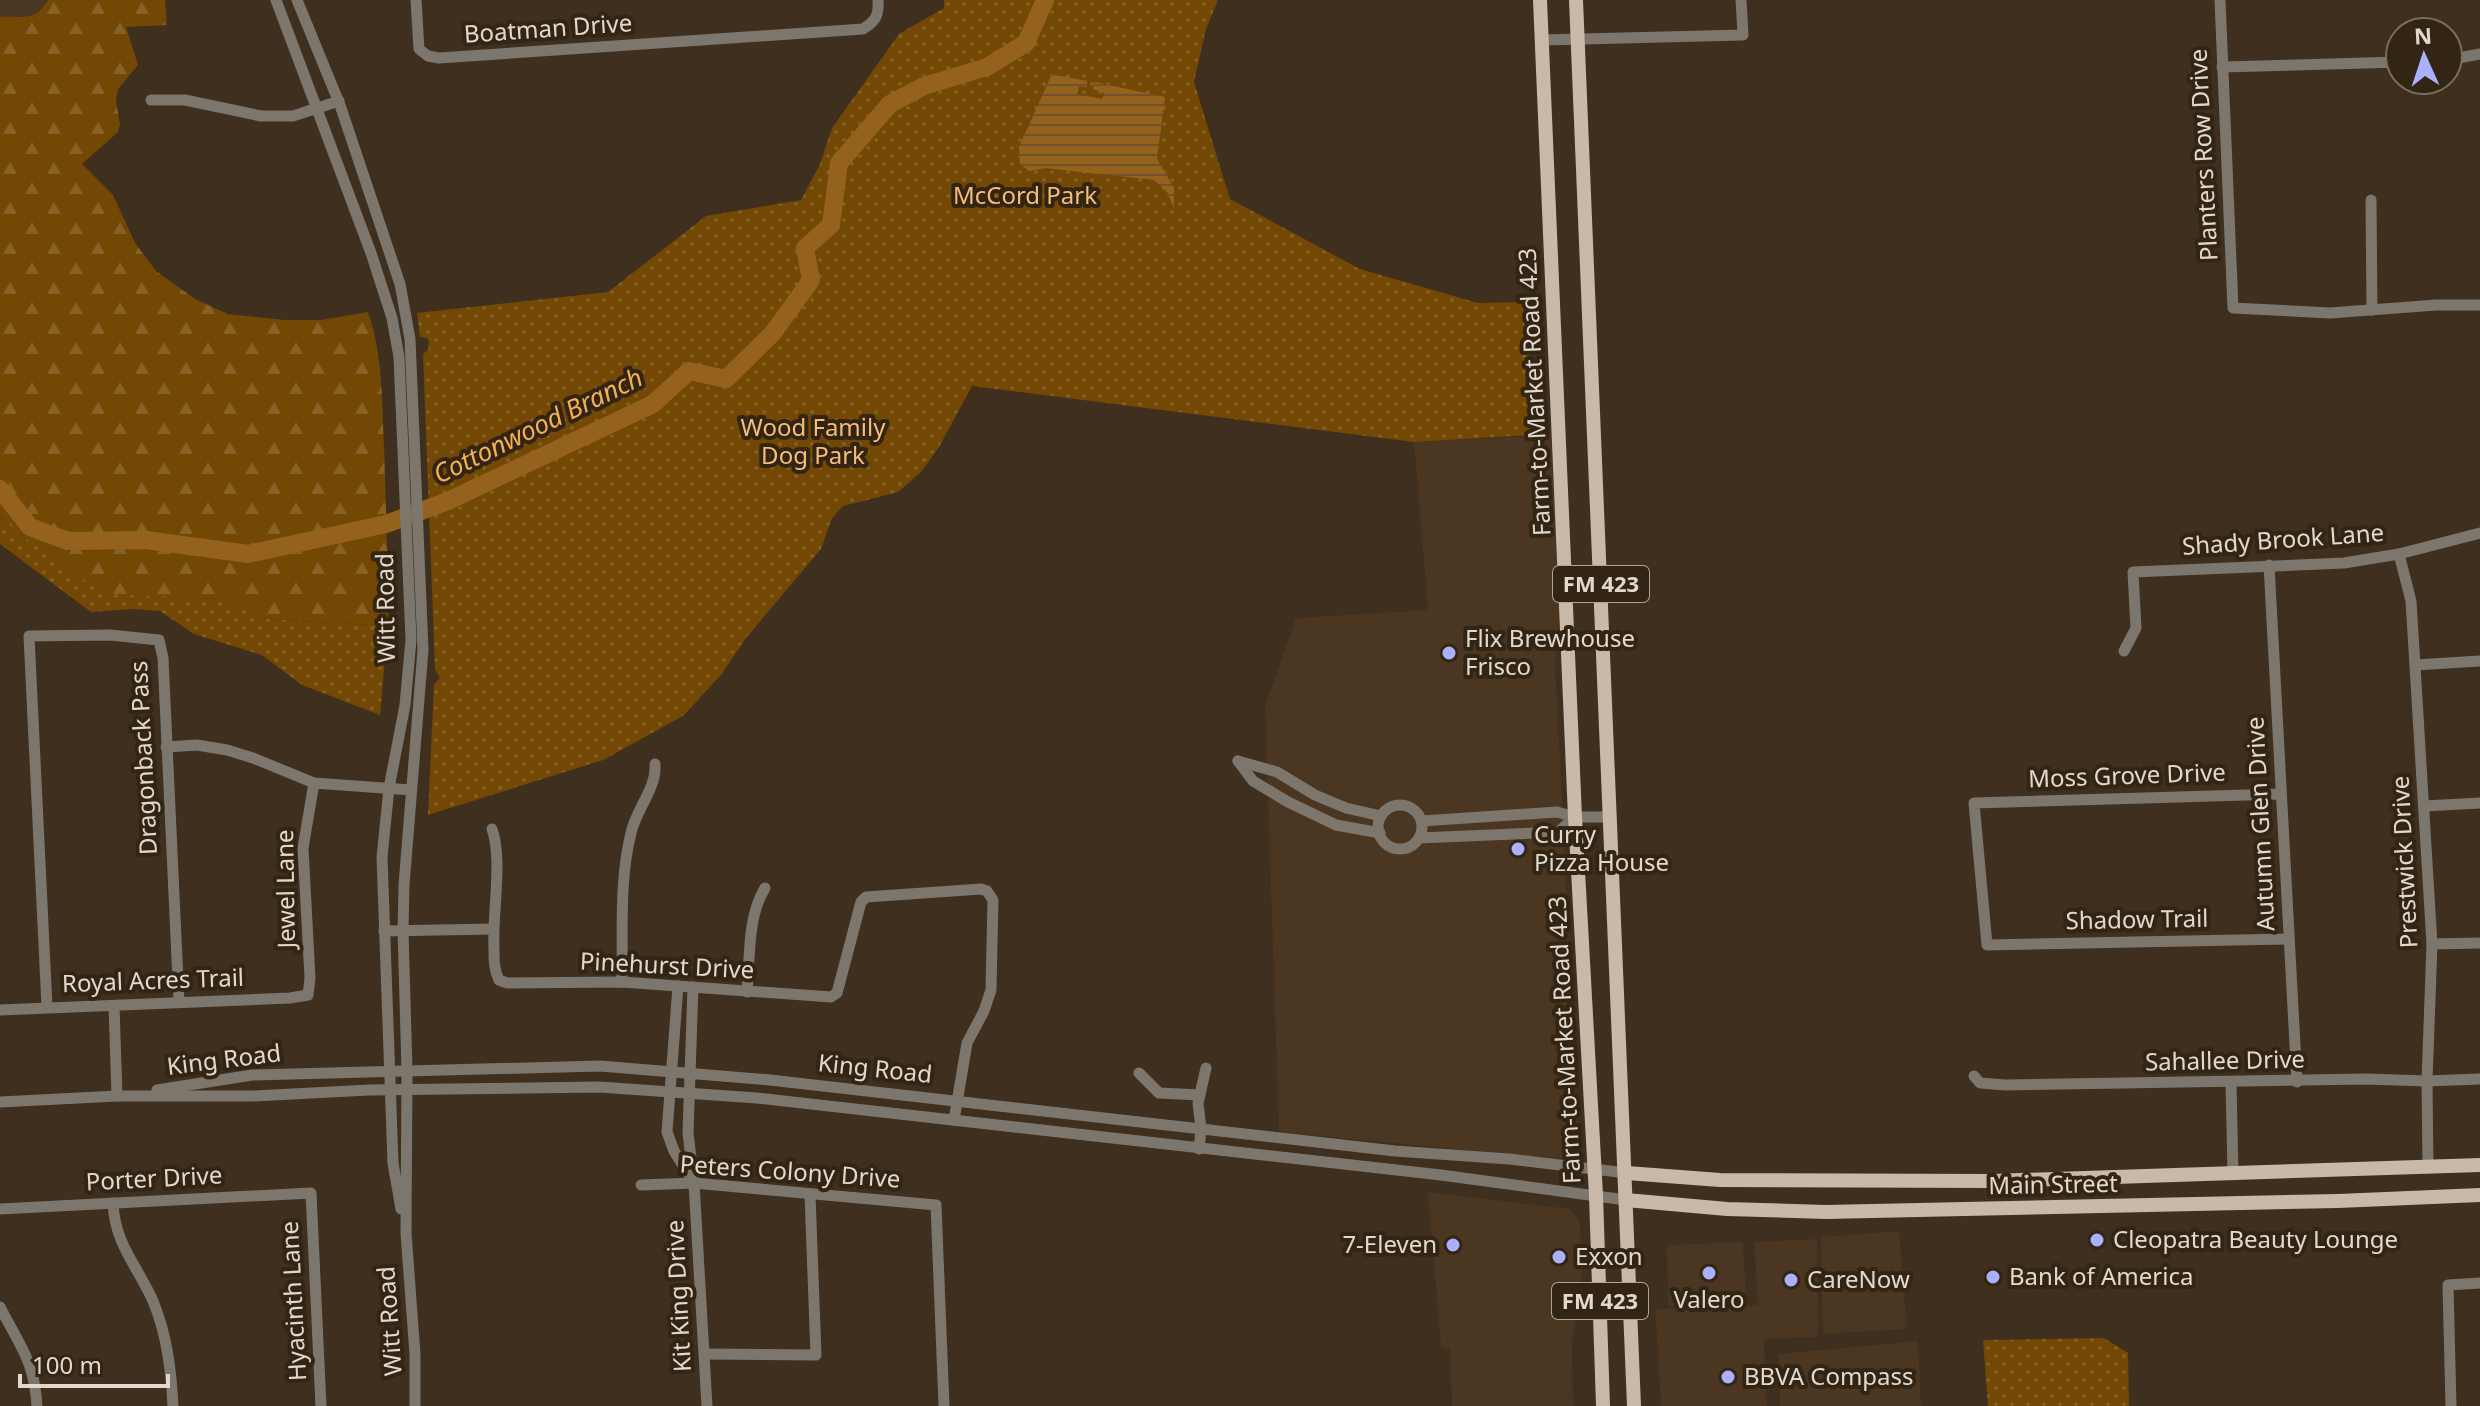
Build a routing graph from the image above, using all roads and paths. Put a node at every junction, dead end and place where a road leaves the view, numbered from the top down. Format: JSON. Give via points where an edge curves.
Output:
{"nodes":[{"id":1,"x":276,"y":0,"type":"edge"},
{"id":2,"x":297,"y":0,"type":"edge"},
{"id":3,"x":416,"y":0,"type":"edge"},
{"id":4,"x":878,"y":0,"type":"edge"},
{"id":5,"x":1540,"y":0,"type":"edge"},
{"id":6,"x":1576,"y":0,"type":"edge"},
{"id":7,"x":1741,"y":0,"type":"edge"},
{"id":8,"x":2220,"y":0,"type":"edge"},
{"id":9,"x":1578,"y":39,"type":"junction"},
{"id":10,"x":1542,"y":40,"type":"junction"},
{"id":11,"x":2384,"y":62,"type":"edge"},
{"id":12,"x":2222,"y":67,"type":"junction"},
{"id":13,"x":151,"y":100,"type":"dead end"},
{"id":14,"x":339,"y":101,"type":"junction"},
{"id":15,"x":318,"y":109,"type":"junction"},
{"id":16,"x":2371,"y":200,"type":"dead end"},
{"id":17,"x":2480,"y":305,"type":"edge"},
{"id":18,"x":2372,"y":310,"type":"junction"},
{"id":19,"x":409,"y":437,"type":"junction"},
{"id":20,"x":2480,"y":533,"type":"edge"},
{"id":21,"x":2399,"y":554,"type":"junction"},
{"id":22,"x":2269,"y":565,"type":"junction"},
{"id":23,"x":2124,"y":651,"type":"dead end"},
{"id":24,"x":2480,"y":661,"type":"edge"},
{"id":25,"x":2415,"y":665,"type":"junction"},
{"id":26,"x":166,"y":747,"type":"junction"},
{"id":27,"x":655,"y":764,"type":"dead end"},
{"id":28,"x":314,"y":783,"type":"junction"},
{"id":29,"x":389,"y":788,"type":"junction"},
{"id":30,"x":411,"y":790,"type":"junction"},
{"id":31,"x":2281,"y":794,"type":"junction"},
{"id":32,"x":2480,"y":803,"type":"edge"},
{"id":33,"x":2424,"y":806,"type":"junction"},
{"id":34,"x":1381,"y":816,"type":"junction"},
{"id":35,"x":1575,"y":817,"type":"junction"},
{"id":36,"x":1611,"y":817,"type":"junction"},
{"id":37,"x":1422,"y":821,"type":"junction"},
{"id":38,"x":492,"y":829,"type":"dead end"},
{"id":39,"x":1380,"y":833,"type":"junction"},
{"id":40,"x":1419,"y":838,"type":"junction"},
{"id":41,"x":765,"y":888,"type":"dead end"},
{"id":42,"x":493,"y":929,"type":"junction"},
{"id":43,"x":384,"y":931,"type":"junction"},
{"id":44,"x":403,"y":931,"type":"junction"},
{"id":45,"x":2289,"y":939,"type":"junction"},
{"id":46,"x":2480,"y":943,"type":"edge"},
{"id":47,"x":2432,"y":944,"type":"junction"},
{"id":48,"x":1987,"y":945,"type":"joint"},
{"id":49,"x":622,"y":982,"type":"junction"},
{"id":50,"x":678,"y":986,"type":"junction"},
{"id":51,"x":693,"y":987,"type":"junction"},
{"id":52,"x":747,"y":992,"type":"junction"},
{"id":53,"x":308,"y":995,"type":"joint"},
{"id":54,"x":179,"y":1002,"type":"junction"},
{"id":55,"x":114,"y":1006,"type":"junction"},
{"id":56,"x":47,"y":1007,"type":"junction"},
{"id":57,"x":0,"y":1010,"type":"edge"},
{"id":58,"x":1206,"y":1068,"type":"dead end"},
{"id":59,"x":407,"y":1070,"type":"junction"},
{"id":60,"x":389,"y":1071,"type":"junction"},
{"id":61,"x":671,"y":1072,"type":"junction"},
{"id":62,"x":690,"y":1073,"type":"junction"},
{"id":63,"x":1139,"y":1073,"type":"dead end"},
{"id":64,"x":1974,"y":1076,"type":"dead end"},
{"id":65,"x":2480,"y":1079,"type":"edge"},
{"id":66,"x":2427,"y":1081,"type":"junction"},
{"id":67,"x":2297,"y":1082,"type":"junction"},
{"id":68,"x":2231,"y":1083,"type":"junction"},
{"id":69,"x":407,"y":1089,"type":"junction"},
{"id":70,"x":390,"y":1090,"type":"junction"},
{"id":71,"x":670,"y":1090,"type":"junction"},
{"id":72,"x":689,"y":1093,"type":"junction"},
{"id":73,"x":1200,"y":1095,"type":"junction"},
{"id":74,"x":117,"y":1096,"type":"junction"},
{"id":75,"x":957,"y":1100,"type":"junction"},
{"id":76,"x":0,"y":1102,"type":"edge"},
{"id":77,"x":954,"y":1120,"type":"junction"},
{"id":78,"x":1201,"y":1129,"type":"junction"},
{"id":79,"x":1199,"y":1149,"type":"junction"},
{"id":80,"x":1443,"y":1154,"type":"junction"},
{"id":81,"x":2480,"y":1165,"type":"edge"},
{"id":82,"x":2428,"y":1168,"type":"junction"},
{"id":83,"x":1595,"y":1170,"type":"junction"},
{"id":84,"x":1627,"y":1173,"type":"junction"},
{"id":85,"x":2236,"y":1174,"type":"junction"},
{"id":86,"x":1441,"y":1175,"type":"junction"},
{"id":87,"x":694,"y":1183,"type":"junction"},
{"id":88,"x":641,"y":1185,"type":"dead end"},
{"id":89,"x":311,"y":1193,"type":"joint"},
{"id":90,"x":810,"y":1195,"type":"junction"},
{"id":91,"x":1596,"y":1195,"type":"junction"},
{"id":92,"x":2480,"y":1195,"type":"edge"},
{"id":93,"x":1626,"y":1200,"type":"junction"},
{"id":94,"x":113,"y":1203,"type":"junction"},
{"id":95,"x":2240,"y":1203,"type":"junction"},
{"id":96,"x":0,"y":1209,"type":"edge"},
{"id":97,"x":406,"y":1233,"type":"junction"},
{"id":98,"x":2480,"y":1283,"type":"edge"},
{"id":99,"x":0,"y":1307,"type":"edge"},
{"id":100,"x":705,"y":1354,"type":"junction"},
{"id":101,"x":37,"y":1406,"type":"edge"},
{"id":102,"x":173,"y":1406,"type":"edge"},
{"id":103,"x":321,"y":1406,"type":"edge"},
{"id":104,"x":415,"y":1406,"type":"edge"},
{"id":105,"x":707,"y":1406,"type":"edge"},
{"id":106,"x":944,"y":1406,"type":"edge"},
{"id":107,"x":1603,"y":1406,"type":"edge"},
{"id":108,"x":1634,"y":1406,"type":"edge"},
{"id":109,"x":2451,"y":1406,"type":"edge"}],
"edges":[{"from":1,"to":15,"type":"street","name":"Witt Road"},
{"from":2,"to":14,"type":"street","name":"Witt Road"},
{"from":3,"to":4,"type":"street","name":"Boatman Drive","via":[[419,49],[439,58],[863,29],[879,12]]},
{"from":5,"to":10,"type":"main road","name":"Farm-to-Market Road 423","number":"FM 423"},
{"from":6,"to":9,"type":"main road","number":"FM 423"},
{"from":7,"to":9,"type":"street","via":[[1743,35]]},
{"from":8,"to":12,"type":"street","name":"Planters Row Drive"},
{"from":9,"to":10,"type":"street"},
{"from":9,"to":36,"type":"main road","number":"FM 423"},
{"from":10,"to":35,"type":"main road","name":"Farm-to-Market Road 423","number":"FM 423"},
{"from":11,"to":12,"type":"street"},
{"from":12,"to":18,"type":"street","name":"Planters Row Drive","via":[[2233,308]]},
{"from":13,"to":15,"type":"street","via":[[185,100],[261,116]]},
{"from":14,"to":15,"type":"street"},
{"from":14,"to":19,"type":"street","name":"Witt Road","via":[[400,284],[410,339]]},
{"from":15,"to":19,"type":"street","name":"Witt Road","via":[[392,318]]},
{"from":16,"to":18,"type":"street"},
{"from":17,"to":18,"type":"street"},
{"from":19,"to":29,"type":"street","name":"Witt Road","via":[[410,664]]},
{"from":19,"to":30,"type":"street","name":"Witt Road","via":[[423,663]]},
{"from":20,"to":21,"type":"street","name":"Shady Brook Lane"},
{"from":21,"to":22,"type":"street","name":"Shady Brook Lane","via":[[2344,563]]},
{"from":21,"to":25,"type":"street","name":"Prestwick Drive","via":[[2411,601]]},
{"from":22,"to":23,"type":"street","name":"Shady Brook Lane","via":[[2133,572],[2136,628]]},
{"from":22,"to":31,"type":"street","name":"Autumn Glen Drive"},
{"from":24,"to":25,"type":"street"},
{"from":25,"to":33,"type":"street","name":"Prestwick Drive"},
{"from":26,"to":28,"type":"street","via":[[227,750]]},
{"from":26,"to":54,"type":"street","name":"Dragonback Pass"},
{"from":26,"to":56,"type":"street","name":"Dragonback Pass","via":[[159,640],[29,636]]},
{"from":27,"to":49,"type":"street","via":[[656,774],[631,831],[626,862]]},
{"from":28,"to":29,"type":"street"},
{"from":28,"to":53,"type":"street","name":"Jewel Lane","via":[[303,848]]},
{"from":29,"to":30,"type":"street"},
{"from":29,"to":43,"type":"street","name":"Witt Road","via":[[382,857]]},
{"from":30,"to":44,"type":"street","name":"Witt Road"},
{"from":31,"to":45,"type":"street","name":"Autumn Glen Drive"},
{"from":31,"to":48,"type":"street","name":"Moss Grove Drive","via":[[1974,803]]},
{"from":32,"to":33,"type":"street"},
{"from":33,"to":47,"type":"street","name":"Prestwick Drive"},
{"from":34,"to":37,"type":"street","via":[[1392,807],[1407,806]]},
{"from":34,"to":39,"type":"street"},
{"from":34,"to":39,"type":"street","via":[[1346,808],[1277,772],[1238,761],[1253,781],[1288,802],[1336,825]]},
{"from":35,"to":36,"type":"street"},
{"from":35,"to":37,"type":"street","via":[[1557,812]]},
{"from":35,"to":40,"type":"street","via":[[1558,832]]},
{"from":35,"to":83,"type":"main road","name":"Farm-to-Market Road 423","number":"FM 423"},
{"from":36,"to":84,"type":"main road","number":"FM 423"},
{"from":37,"to":40,"type":"street"},
{"from":38,"to":42,"type":"street"},
{"from":39,"to":40,"type":"street","via":[[1395,848],[1409,847]]},
{"from":41,"to":52,"type":"street","via":[[755,913]]},
{"from":42,"to":44,"type":"street"},
{"from":42,"to":49,"type":"street","name":"Pinehurst Drive","via":[[499,980]]},
{"from":43,"to":44,"type":"street"},
{"from":43,"to":60,"type":"street","name":"Witt Road"},
{"from":44,"to":59,"type":"street","name":"Witt Road"},
{"from":45,"to":48,"type":"street","name":"Shadow Trail"},
{"from":45,"to":67,"type":"street","name":"Autumn Glen Drive"},
{"from":46,"to":47,"type":"street"},
{"from":47,"to":66,"type":"street","name":"Prestwick Drive"},
{"from":49,"to":50,"type":"street","name":"Pinehurst Drive"},
{"from":50,"to":51,"type":"street","name":"Pinehurst Drive"},
{"from":50,"to":61,"type":"street","name":"Kit King Drive"},
{"from":51,"to":52,"type":"street","name":"Pinehurst Drive"},
{"from":51,"to":62,"type":"street","name":"Kit King Drive"},
{"from":52,"to":75,"type":"street","name":"Pinehurst Drive","via":[[834,996],[866,897],[987,891],[994,916],[991,990],[967,1043]]},
{"from":53,"to":54,"type":"street","name":"Royal Acres Trail"},
{"from":54,"to":55,"type":"street","name":"Royal Acres Trail"},
{"from":55,"to":56,"type":"street","name":"Royal Acres Trail"},
{"from":55,"to":74,"type":"street"},
{"from":56,"to":57,"type":"street","name":"Royal Acres Trail"},
{"from":58,"to":73,"type":"street"},
{"from":59,"to":60,"type":"street","name":"King Road"},
{"from":59,"to":61,"type":"street","name":"King Road","via":[[600,1066]]},
{"from":59,"to":69,"type":"street","name":"Witt Road"},
{"from":60,"to":70,"type":"street","name":"Witt Road"},
{"from":60,"to":74,"type":"street","name":"King Road","via":[[252,1075]]},
{"from":61,"to":62,"type":"street","name":"King Road"},
{"from":61,"to":71,"type":"street","name":"Kit King Drive"},
{"from":62,"to":72,"type":"street","name":"Kit King Drive"},
{"from":62,"to":75,"type":"street","name":"King Road"},
{"from":63,"to":73,"type":"street","via":[[1159,1093]]},
{"from":64,"to":68,"type":"street","name":"Sahallee Drive","via":[[1980,1083],[2005,1085]]},
{"from":65,"to":66,"type":"street","name":"Sahallee Drive"},
{"from":66,"to":67,"type":"street","name":"Sahallee Drive"},
{"from":66,"to":82,"type":"street","name":"Prestwick Drive"},
{"from":67,"to":68,"type":"street","name":"Sahallee Drive"},
{"from":68,"to":85,"type":"street"},
{"from":69,"to":70,"type":"street","name":"King Road"},
{"from":69,"to":71,"type":"street","name":"King Road"},
{"from":69,"to":97,"type":"street","name":"Witt Road"},
{"from":70,"to":74,"type":"street","name":"King Road"},
{"from":70,"to":97,"type":"street","name":"Witt Road","via":[[393,1163]]},
{"from":71,"to":72,"type":"street","name":"King Road"},
{"from":71,"to":87,"type":"street","name":"Kit King Drive","via":[[667,1132]]},
{"from":72,"to":77,"type":"street","name":"King Road"},
{"from":72,"to":87,"type":"street","name":"Kit King Drive"},
{"from":73,"to":78,"type":"street"},
{"from":74,"to":76,"type":"street","name":"King Road"},
{"from":75,"to":77,"type":"street"},
{"from":75,"to":78,"type":"street","name":"King Road"},
{"from":77,"to":79,"type":"street","name":"King Road"},
{"from":78,"to":79,"type":"street"},
{"from":78,"to":80,"type":"street","name":"King Road"},
{"from":79,"to":86,"type":"street","name":"King Road"},
{"from":80,"to":83,"type":"street","name":"King Road"},
{"from":80,"to":86,"type":"street"},
{"from":81,"to":82,"type":"main road","name":"Main Street"},
{"from":82,"to":85,"type":"main road","name":"Main Street"},
{"from":83,"to":84,"type":"street","name":"King Road"},
{"from":83,"to":91,"type":"main road","name":"Farm-to-Market Road 423","number":"FM 423"},
{"from":84,"to":85,"type":"main road","name":"Main Street","via":[[1720,1180],[1992,1181]]},
{"from":84,"to":93,"type":"main road","number":"FM 423"},
{"from":85,"to":95,"type":"main road"},
{"from":86,"to":91,"type":"street","name":"King Road"},
{"from":87,"to":88,"type":"street","name":"Peters Colony Drive"},
{"from":87,"to":90,"type":"street","name":"Peters Colony Drive"},
{"from":87,"to":100,"type":"street","name":"Kit King Drive"},
{"from":89,"to":94,"type":"street","name":"Porter Drive"},
{"from":89,"to":103,"type":"street","name":"Hyacinth Lane"},
{"from":90,"to":100,"type":"street","via":[[816,1355]]},
{"from":90,"to":106,"type":"street","name":"Peters Colony Drive","via":[[936,1205]]},
{"from":91,"to":93,"type":"street","name":"King Road"},
{"from":91,"to":107,"type":"main road","name":"Farm-to-Market Road 423","number":"FM 423"},
{"from":92,"to":95,"type":"main road","name":"Main Street"},
{"from":93,"to":95,"type":"main road","name":"Main Street","via":[[1826,1212]]},
{"from":93,"to":108,"type":"main road","number":"FM 423"},
{"from":94,"to":96,"type":"street","name":"Porter Drive"},
{"from":94,"to":102,"type":"street","via":[[119,1240],[162,1325]]},
{"from":97,"to":104,"type":"street","name":"Witt Road"},
{"from":98,"to":109,"type":"street","via":[[2448,1285]]},
{"from":99,"to":101,"type":"street","via":[[30,1361]]},
{"from":100,"to":105,"type":"street","name":"Kit King Drive"}]}
